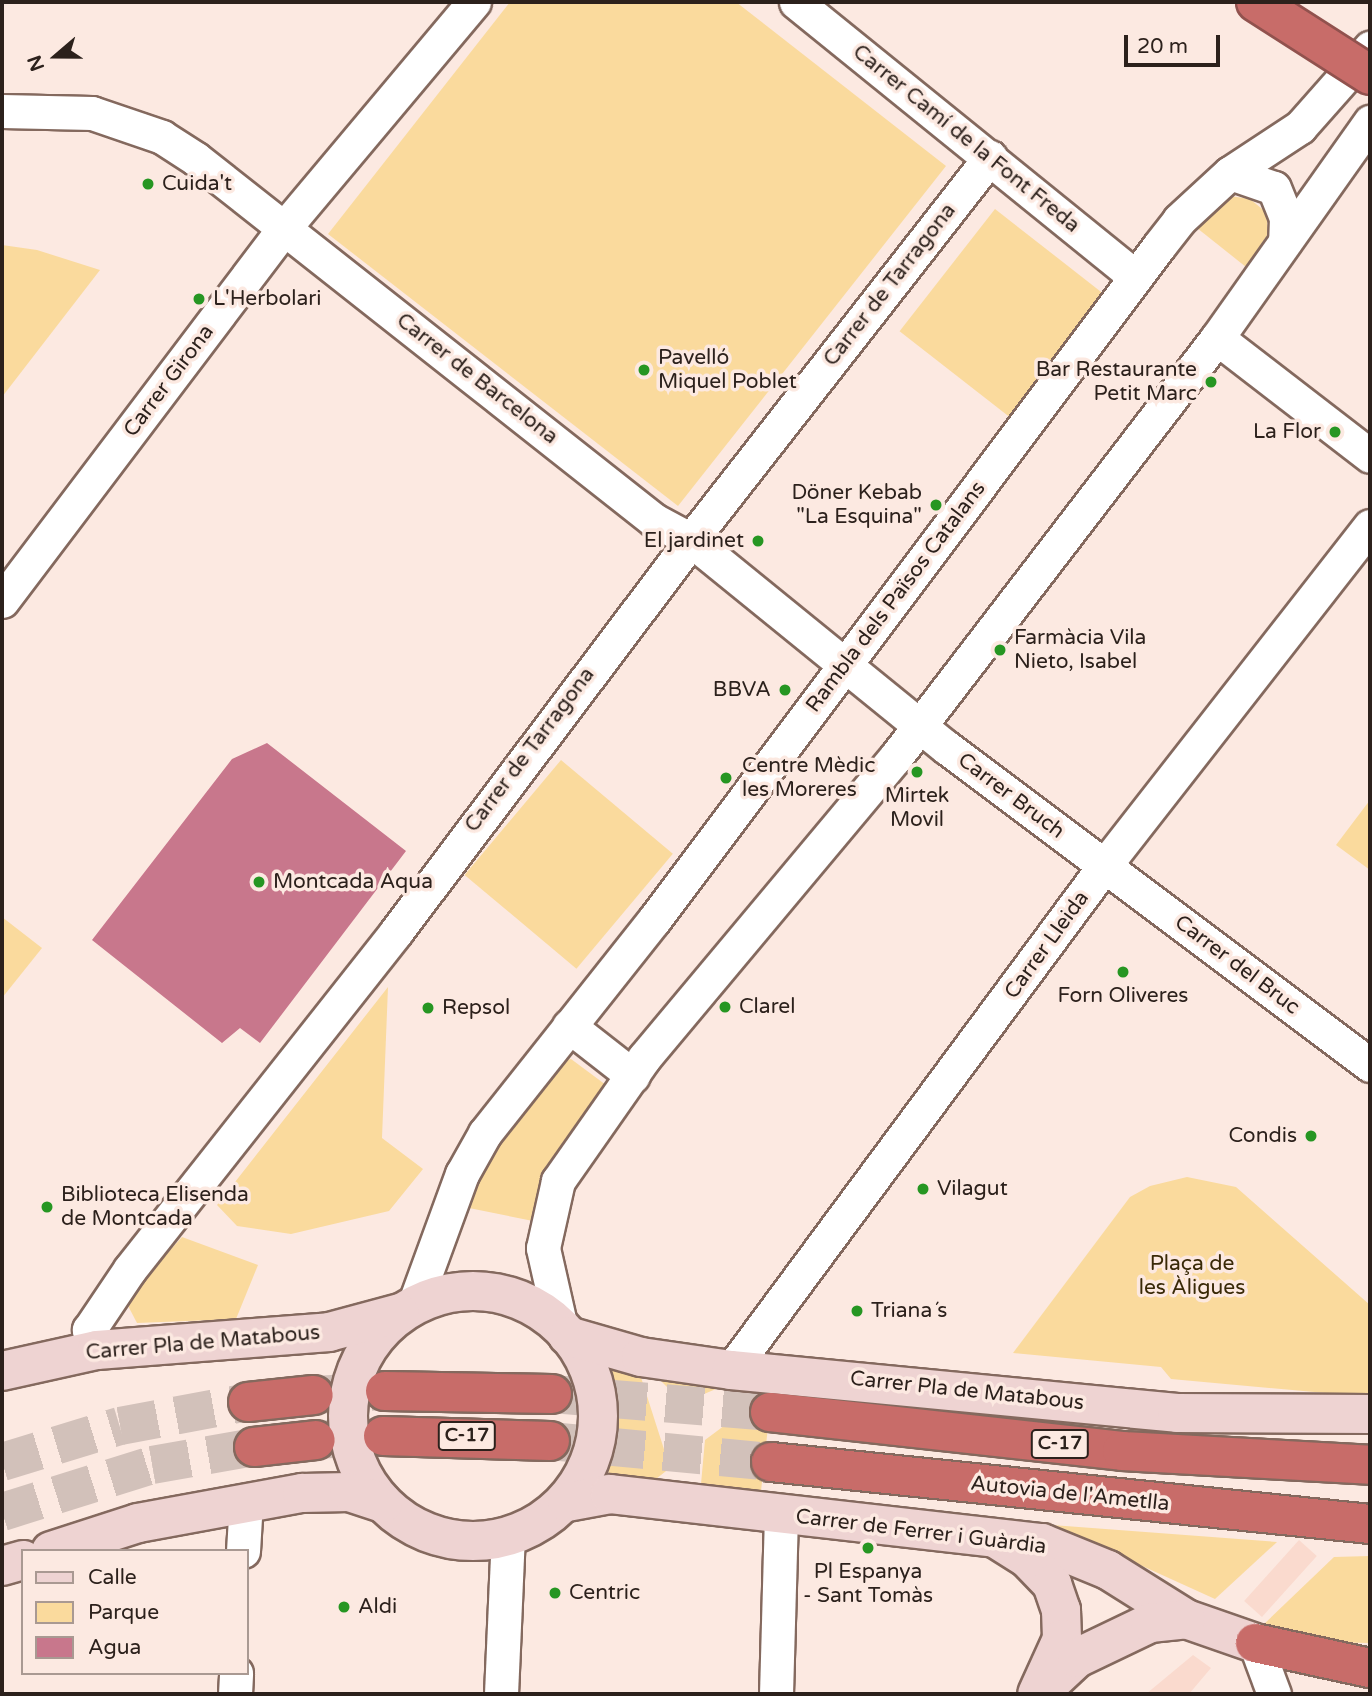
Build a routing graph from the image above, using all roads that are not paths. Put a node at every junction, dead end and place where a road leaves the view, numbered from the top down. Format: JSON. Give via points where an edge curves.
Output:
{"nodes":[{"id":1,"x":474,"y":2,"type":"edge"},
{"id":2,"x":796,"y":2,"type":"edge"},
{"id":3,"x":1256,"y":2,"type":"edge"},
{"id":4,"x":1370,"y":48,"type":"edge"},
{"id":5,"x":1370,"y":75,"type":"edge"},
{"id":6,"x":2,"y":111,"type":"edge"},
{"id":7,"x":1370,"y":122,"type":"edge"},
{"id":8,"x":990,"y":157,"type":"junction"},
{"id":9,"x":1230,"y":173,"type":"junction"},
{"id":10,"x":285,"y":227,"type":"junction"},
{"id":11,"x":1285,"y":241,"type":"junction"},
{"id":12,"x":1135,"y":277,"type":"junction"},
{"id":13,"x":1217,"y":338,"type":"junction"},
{"id":14,"x":1370,"y":456,"type":"edge"},
{"id":15,"x":1370,"y":526,"type":"edge"},
{"id":16,"x":691,"y":540,"type":"junction"},
{"id":17,"x":2,"y":601,"type":"edge"},
{"id":18,"x":845,"y":665,"type":"junction"},
{"id":19,"x":919,"y":726,"type":"junction"},
{"id":20,"x":1105,"y":865,"type":"junction"},
{"id":21,"x":569,"y":1027,"type":"junction"},
{"id":22,"x":1370,"y":1065,"type":"edge"},
{"id":23,"x":633,"y":1076,"type":"junction"},
{"id":24,"x":408,"y":1308,"type":"junction"},
{"id":25,"x":565,"y":1332,"type":"junction"},
{"id":26,"x":97,"y":1350,"type":"junction"},
{"id":27,"x":731,"y":1370,"type":"junction"},
{"id":28,"x":2,"y":1371,"type":"edge"},
{"id":29,"x":385,"y":1391,"type":"tunnel mouth"},
{"id":30,"x":552,"y":1394,"type":"tunnel mouth"},
{"id":31,"x":314,"y":1395,"type":"tunnel mouth"},
{"id":32,"x":248,"y":1402,"type":"tunnel mouth"},
{"id":33,"x":770,"y":1412,"type":"tunnel mouth"},
{"id":34,"x":1370,"y":1414,"type":"edge"},
{"id":35,"x":383,"y":1436,"type":"tunnel mouth"},
{"id":36,"x":316,"y":1440,"type":"tunnel mouth"},
{"id":37,"x":550,"y":1441,"type":"tunnel mouth"},
{"id":38,"x":254,"y":1447,"type":"tunnel mouth"},
{"id":39,"x":771,"y":1462,"type":"tunnel mouth"},
{"id":40,"x":1370,"y":1465,"type":"edge"},
{"id":41,"x":246,"y":1501,"type":"junction"},
{"id":42,"x":567,"y":1502,"type":"junction"},
{"id":43,"x":383,"y":1503,"type":"junction"},
{"id":44,"x":781,"y":1514,"type":"junction"},
{"id":45,"x":1370,"y":1524,"type":"edge"},
{"id":46,"x":508,"y":1536,"type":"junction"},
{"id":47,"x":993,"y":1538,"type":"junction"},
{"id":48,"x":57,"y":1549,"type":"edge"},
{"id":49,"x":243,"y":1549,"type":"edge"},
{"id":50,"x":21,"y":1561,"type":"edge"},
{"id":51,"x":2,"y":1566,"type":"edge"},
{"id":52,"x":1186,"y":1619,"type":"junction"},
{"id":53,"x":1255,"y":1643,"type":"junction"},
{"id":54,"x":1370,"y":1668,"type":"edge"},
{"id":55,"x":236,"y":1675,"type":"edge"},
{"id":56,"x":235,"y":1694,"type":"edge"},
{"id":57,"x":501,"y":1694,"type":"edge"},
{"id":58,"x":776,"y":1694,"type":"edge"},
{"id":59,"x":1038,"y":1694,"type":"edge"},
{"id":60,"x":1274,"y":1694,"type":"edge"}],
"edges":[{"from":1,"to":10,"type":"street","name":"Carrer Girona"},
{"from":2,"to":8,"type":"street","name":"Carrer Camí de la Font Freda"},
{"from":3,"to":5,"type":"highway","bridge":true},
{"from":4,"to":9,"type":"street","name":"Rambla dels Països Catalans","via":[[1300,127]]},
{"from":6,"to":10,"type":"street","name":"Carrer de Barcelona","via":[[92,113],[162,137]]},
{"from":7,"to":11,"type":"street"},
{"from":8,"to":12,"type":"street","name":"Carrer Camí de la Font Freda"},
{"from":8,"to":16,"type":"street","name":"Carrer de Tarragona"},
{"from":9,"to":11,"type":"street","via":[[1274,188],[1286,217]]},
{"from":9,"to":12,"type":"street","name":"Rambla dels Països Catalans","via":[[1179,220]]},
{"from":10,"to":16,"type":"street","name":"Carrer de Barcelona","via":[[654,520]]},
{"from":10,"to":17,"type":"street","name":"Carrer Girona"},
{"from":11,"to":13,"type":"street"},
{"from":12,"to":18,"type":"street","name":"Rambla dels Països Catalans"},
{"from":13,"to":14,"type":"street"},
{"from":13,"to":19,"type":"street"},
{"from":15,"to":20,"type":"street","name":"Carrer Lleida"},
{"from":16,"to":18,"type":"street","name":"Carrer de Barcelona"},
{"from":16,"to":26,"type":"street","name":"Carrer de Tarragona","via":[[396,932],[130,1269],[89,1330]]},
{"from":18,"to":19,"type":"street","name":"Carrer de Barcelona"},
{"from":18,"to":21,"type":"street","name":"Rambla dels Països Catalans"},
{"from":19,"to":20,"type":"street","name":"Carrer Bruch"},
{"from":19,"to":23,"type":"street"},
{"from":20,"to":22,"type":"street","name":"Carrer del Bruc"},
{"from":20,"to":27,"type":"street","name":"Carrer Lleida"},
{"from":21,"to":23,"type":"street"},
{"from":21,"to":24,"type":"street","name":"Rambla dels Països Catalans","via":[[485,1133]]},
{"from":23,"to":25,"type":"street","via":[[558,1181],[543,1248]]},
{"from":24,"to":25,"type":"main road","via":[[436,1296],[487,1292],[538,1308]]},
{"from":24,"to":26,"type":"main road","name":"Carrer Pla de Matabous","via":[[329,1332]]},
{"from":24,"to":43,"type":"main road","via":[[372,1342],[348,1402],[350,1435],[359,1466]]},
{"from":25,"to":27,"type":"main road","name":"Carrer Pla de Matabous","via":[[641,1357]]},
{"from":25,"to":42,"type":"main road","via":[[586,1363],[597,1414],[587,1466],[579,1488]]},
{"from":26,"to":28,"type":"main road","name":"Carrer Pla de Matabous"},
{"from":27,"to":34,"type":"main road","name":"Carrer Pla de Matabous","via":[[1177,1413]]},
{"from":29,"to":30,"type":"highway","number":"C-17"},
{"from":31,"to":32,"type":"highway"},
{"from":33,"to":40,"type":"highway","number":"C-17","via":[[1122,1451]]},
{"from":35,"to":37,"type":"highway","number":"C-17"},
{"from":36,"to":38,"type":"highway"},
{"from":39,"to":45,"type":"highway","name":"Autovia de l'Ametlla","number":"C-17"},
{"from":41,"to":43,"type":"main road","via":[[349,1492]]},
{"from":41,"to":48,"type":"main road","via":[[138,1523]]},
{"from":41,"to":49,"type":"street"},
{"from":42,"to":44,"type":"main road","name":"Carrer de Ferrer i Guàrdia","via":[[610,1494]]},
{"from":42,"to":46,"type":"main road"},
{"from":43,"to":46,"type":"main road","via":[[410,1523],[441,1537],[463,1541]]},
{"from":44,"to":47,"type":"main road","name":"Carrer de Ferrer i Guàrdia"},
{"from":44,"to":58,"type":"street"},
{"from":46,"to":57,"type":"street"},
{"from":47,"to":52,"type":"main road","name":"Carrer de Ferrer i Guàrdia","via":[[1042,1543],[1108,1570]]},
{"from":47,"to":59,"type":"main road","via":[[1028,1559],[1044,1576],[1061,1609],[1062,1639]]},
{"from":50,"to":51,"type":"main road"},
{"from":52,"to":53,"type":"main road","name":"Carrer de Ferrer i Guàrdia"},
{"from":52,"to":59,"type":"main road","via":[[1150,1623],[1077,1658]]},
{"from":53,"to":54,"type":"highway"},
{"from":53,"to":60,"type":"street"},
{"from":55,"to":56,"type":"street"}]}
